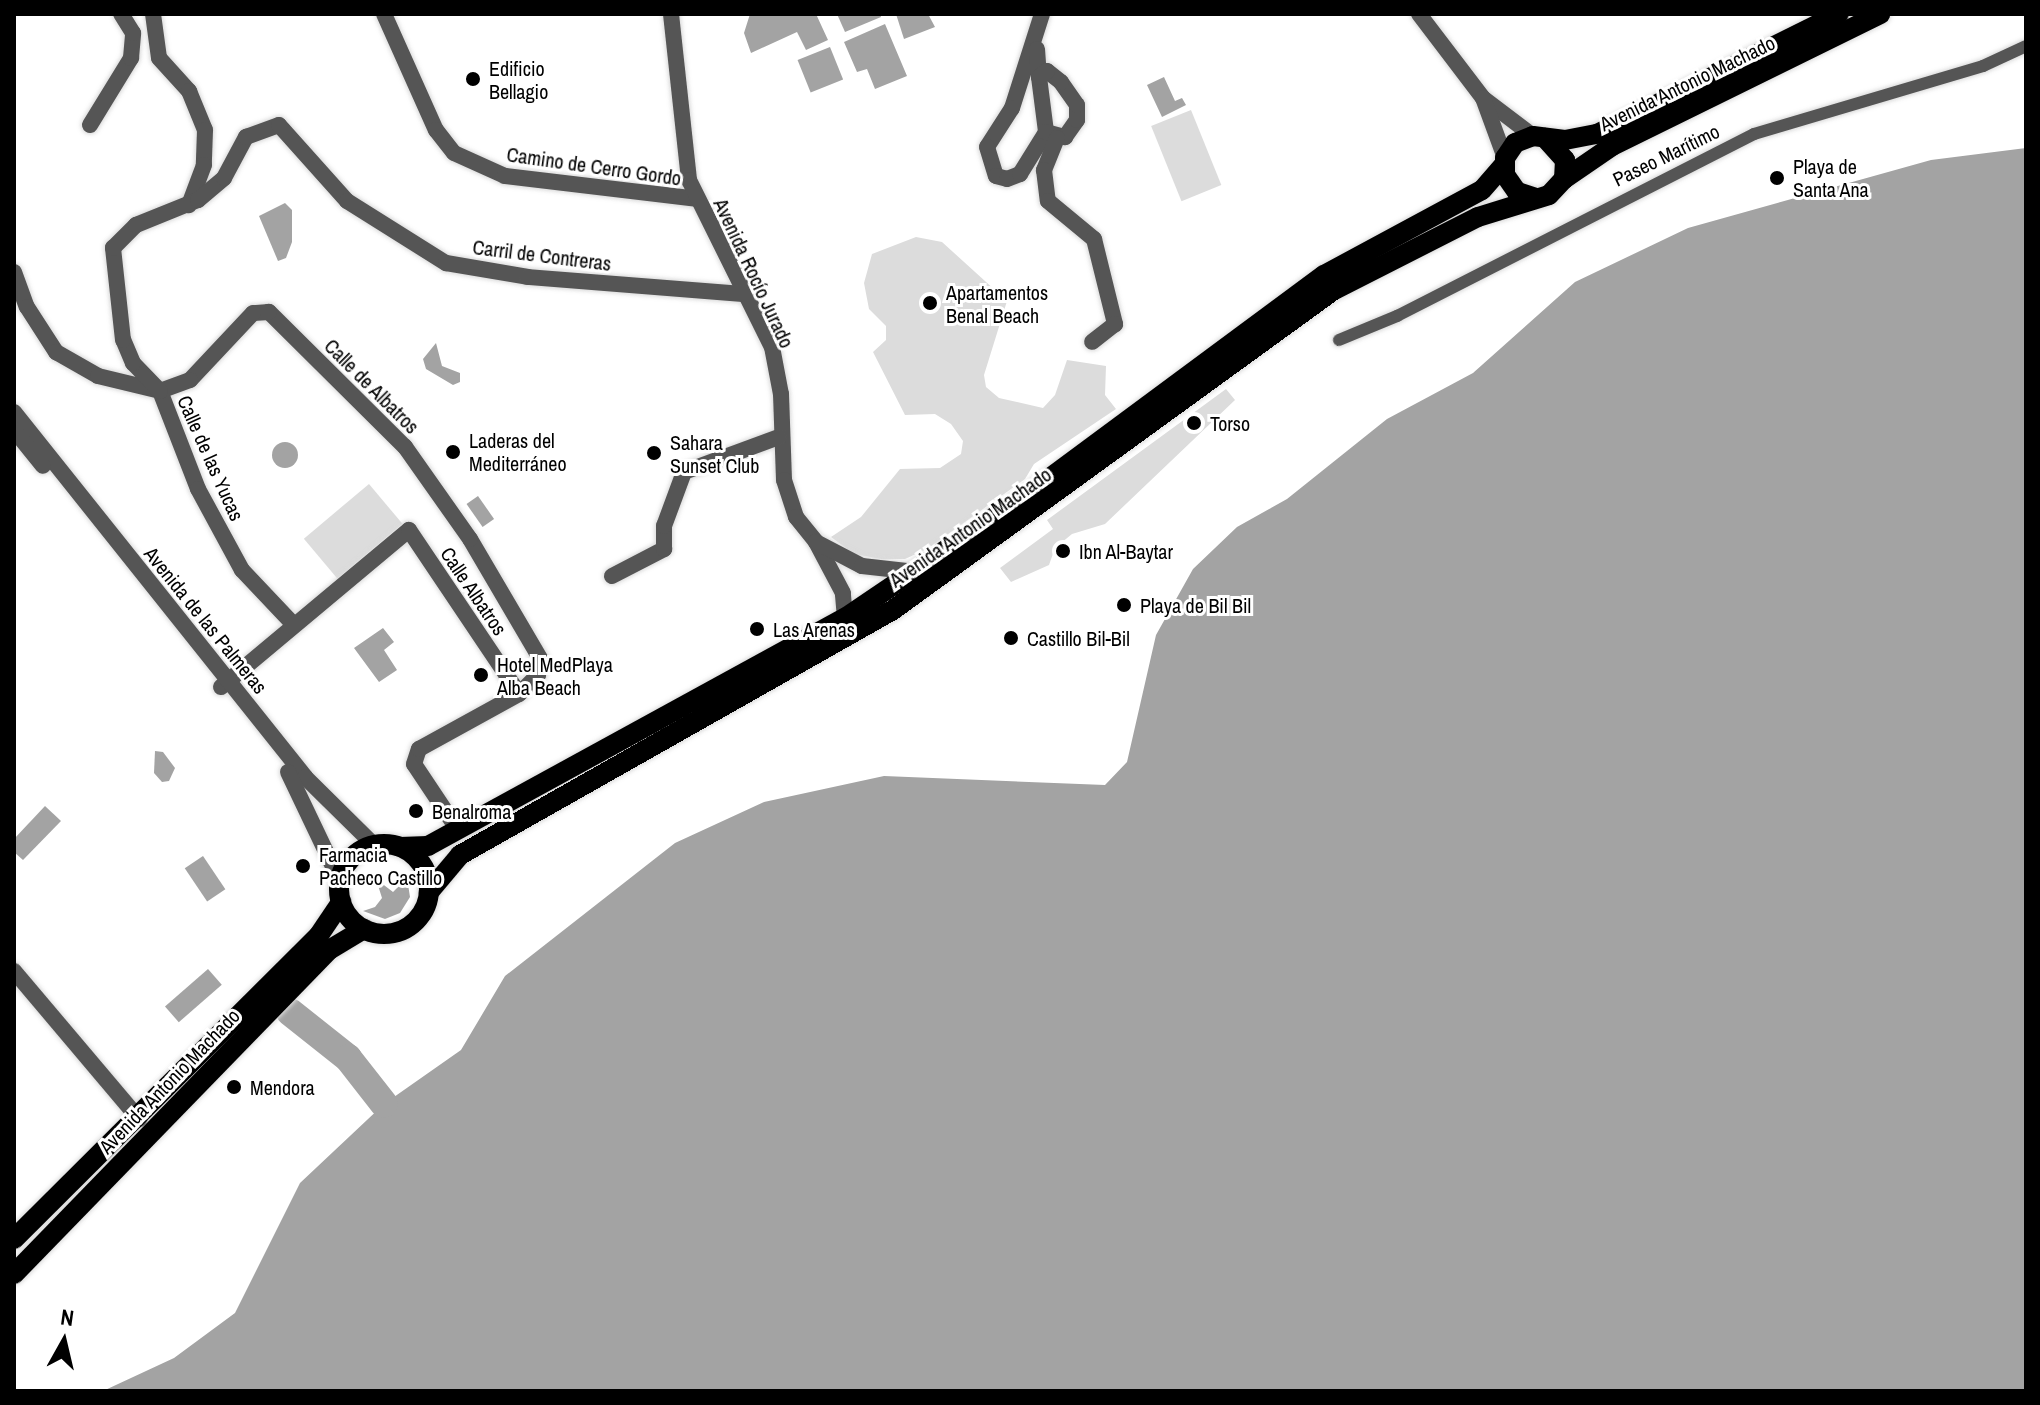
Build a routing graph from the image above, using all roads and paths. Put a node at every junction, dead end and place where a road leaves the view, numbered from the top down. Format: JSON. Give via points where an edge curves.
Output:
{"nodes":[{"id":1,"x":121,"y":14,"type":"edge"},
{"id":2,"x":153,"y":14,"type":"edge"},
{"id":3,"x":384,"y":14,"type":"edge"},
{"id":4,"x":671,"y":14,"type":"edge"},
{"id":5,"x":1042,"y":14,"type":"edge"},
{"id":6,"x":1839,"y":14,"type":"edge"},
{"id":7,"x":1880,"y":14,"type":"edge"},
{"id":8,"x":1424,"y":16,"type":"edge"},
{"id":9,"x":1035,"y":35,"type":"junction"},
{"id":10,"x":2026,"y":46,"type":"edge"},
{"id":11,"x":1039,"y":77,"type":"junction"},
{"id":12,"x":1483,"y":98,"type":"junction"},
{"id":13,"x":90,"y":125,"type":"dead end"},
{"id":14,"x":1533,"y":134,"type":"junction"},
{"id":15,"x":1051,"y":135,"type":"junction"},
{"id":16,"x":1505,"y":162,"type":"junction"},
{"id":17,"x":1564,"y":179,"type":"junction"},
{"id":18,"x":1536,"y":198,"type":"junction"},
{"id":19,"x":697,"y":199,"type":"junction"},
{"id":20,"x":189,"y":205,"type":"junction"},
{"id":21,"x":14,"y":272,"type":"edge"},
{"id":22,"x":744,"y":294,"type":"junction"},
{"id":23,"x":18,"y":299,"type":"edge"},
{"id":24,"x":1339,"y":340,"type":"dead end"},
{"id":25,"x":1092,"y":342,"type":"dead end"},
{"id":26,"x":160,"y":391,"type":"junction"},
{"id":27,"x":14,"y":412,"type":"edge"},
{"id":28,"x":14,"y":430,"type":"edge"},
{"id":29,"x":779,"y":437,"type":"junction"},
{"id":30,"x":816,"y":542,"type":"junction"},
{"id":31,"x":917,"y":572,"type":"junction"},
{"id":32,"x":612,"y":576,"type":"dead end"},
{"id":33,"x":845,"y":618,"type":"junction"},
{"id":34,"x":298,"y":620,"type":"junction"},
{"id":35,"x":225,"y":684,"type":"junction"},
{"id":36,"x":519,"y":694,"type":"junction"},
{"id":37,"x":458,"y":830,"type":"junction"},
{"id":38,"x":374,"y":845,"type":"junction"},
{"id":39,"x":400,"y":847,"type":"junction"},
{"id":40,"x":340,"y":881,"type":"junction"},
{"id":41,"x":429,"y":892,"type":"junction"},
{"id":42,"x":341,"y":902,"type":"junction"},
{"id":43,"x":364,"y":929,"type":"junction"},
{"id":44,"x":14,"y":971,"type":"edge"},
{"id":45,"x":139,"y":1119,"type":"junction"},
{"id":46,"x":14,"y":1239,"type":"edge"},
{"id":47,"x":14,"y":1274,"type":"edge"}],
"edges":[{"from":1,"to":13,"type":"street","via":[[133,33],[131,58]]},
{"from":2,"to":20,"type":"street","via":[[159,58],[189,91],[205,130],[204,165]]},
{"from":3,"to":19,"type":"street","name":"Camino de Cerro Gordo","via":[[436,130],[454,153],[505,176]]},
{"from":4,"to":19,"type":"street","name":"Avenida Rocío Jurado","via":[[681,128]]},
{"from":5,"to":9,"type":"street"},
{"from":6,"to":14,"type":"main road","name":"Avenida Antonio Machado","via":[[1597,134]]},
{"from":7,"to":17,"type":"main road","name":"Avenida Antonio Machado","via":[[1612,146]]},
{"from":8,"to":12,"type":"street"},
{"from":9,"to":11,"type":"street"},
{"from":9,"to":15,"type":"street","via":[[1012,108],[987,147],[996,176],[1020,174]]},
{"from":10,"to":24,"type":"street","name":"Paseo Marítimo","via":[[1983,66],[1754,134]]},
{"from":11,"to":15,"type":"street"},
{"from":11,"to":15,"type":"street","via":[[1043,70],[1054,76],[1077,105],[1071,132]]},
{"from":12,"to":14,"type":"street"},
{"from":12,"to":16,"type":"street"},
{"from":14,"to":16,"type":"main road","via":[[1515,143]]},
{"from":14,"to":17,"type":"main road","via":[[1561,150]]},
{"from":15,"to":25,"type":"street","via":[[1044,170],[1048,201],[1094,239],[1115,324]]},
{"from":16,"to":18,"type":"main road","via":[[1509,185]]},
{"from":16,"to":31,"type":"main road","name":"Avenida Antonio Machado","via":[[1482,190],[1324,275]]},
{"from":17,"to":18,"type":"main road","via":[[1549,195]]},
{"from":18,"to":41,"type":"main road","name":"Avenida Antonio Machado","via":[[1436,236],[1334,290],[893,610],[460,855]]},
{"from":19,"to":22,"type":"street","name":"Avenida Rocío Jurado"},
{"from":20,"to":22,"type":"street","name":"Carril de Contreras","via":[[224,178],[246,137],[279,125],[347,201],[446,263],[528,277]]},
{"from":20,"to":26,"type":"street","name":"Carril de Contreras","via":[[136,225],[113,248],[123,340],[133,363]]},
{"from":21,"to":23,"type":"street","name":"Calle de las Yucas"},
{"from":22,"to":29,"type":"street","name":"Avenida Rocío Jurado","via":[[772,347],[781,394]]},
{"from":23,"to":26,"type":"street","name":"Calle de las Yucas","via":[[56,352],[98,376]]},
{"from":26,"to":34,"type":"street","name":"Calle de las Yucas","via":[[198,489],[242,570]]},
{"from":26,"to":36,"type":"street","name":"Calle de Albatros","via":[[190,380],[253,313],[269,312],[405,447],[470,539],[541,660],[538,675]]},
{"from":27,"to":35,"type":"street","name":"Avenida de las Palmeras"},
{"from":28,"to":35,"type":"street","name":"Avenida de las Palmeras"},
{"from":29,"to":30,"type":"street","name":"Avenida Rocío Jurado","via":[[796,517]]},
{"from":29,"to":32,"type":"street","via":[[684,472],[664,526],[664,549]]},
{"from":30,"to":31,"type":"street","name":"Avenida Rocío Jurado","via":[[862,566]]},
{"from":30,"to":33,"type":"street","name":"Avenida Rocío Jurado","via":[[843,593]]},
{"from":31,"to":33,"type":"main road","name":"Avenida Antonio Machado"},
{"from":33,"to":37,"type":"main road","name":"Avenida Antonio Machado"},
{"from":34,"to":35,"type":"street","name":"Calle Albatros"},
{"from":34,"to":36,"type":"street","name":"Calle Albatros","via":[[409,530]]},
{"from":35,"to":38,"type":"street","name":"Avenida de las Palmeras","via":[[305,777]]},
{"from":35,"to":40,"type":"street","name":"Avenida de las Palmeras","via":[[299,786]]},
{"from":36,"to":37,"type":"street","via":[[419,749],[414,764]]},
{"from":37,"to":39,"type":"main road","name":"Avenida Antonio Machado","via":[[428,846]]},
{"from":38,"to":39,"type":"main road"},
{"from":38,"to":40,"type":"main road","via":[[351,859]]},
{"from":39,"to":41,"type":"main road","via":[[422,865]]},
{"from":40,"to":42,"type":"main road"},
{"from":41,"to":43,"type":"main road","via":[[426,906],[407,928],[378,934]]},
{"from":42,"to":43,"type":"main road"},
{"from":42,"to":45,"type":"main road","name":"Avenida Antonio Machado","via":[[319,935]]},
{"from":43,"to":47,"type":"main road","name":"Avenida Antonio Machado","via":[[329,950]]},
{"from":44,"to":45,"type":"street"},
{"from":45,"to":46,"type":"main road","name":"Avenida Antonio Machado"}]}
